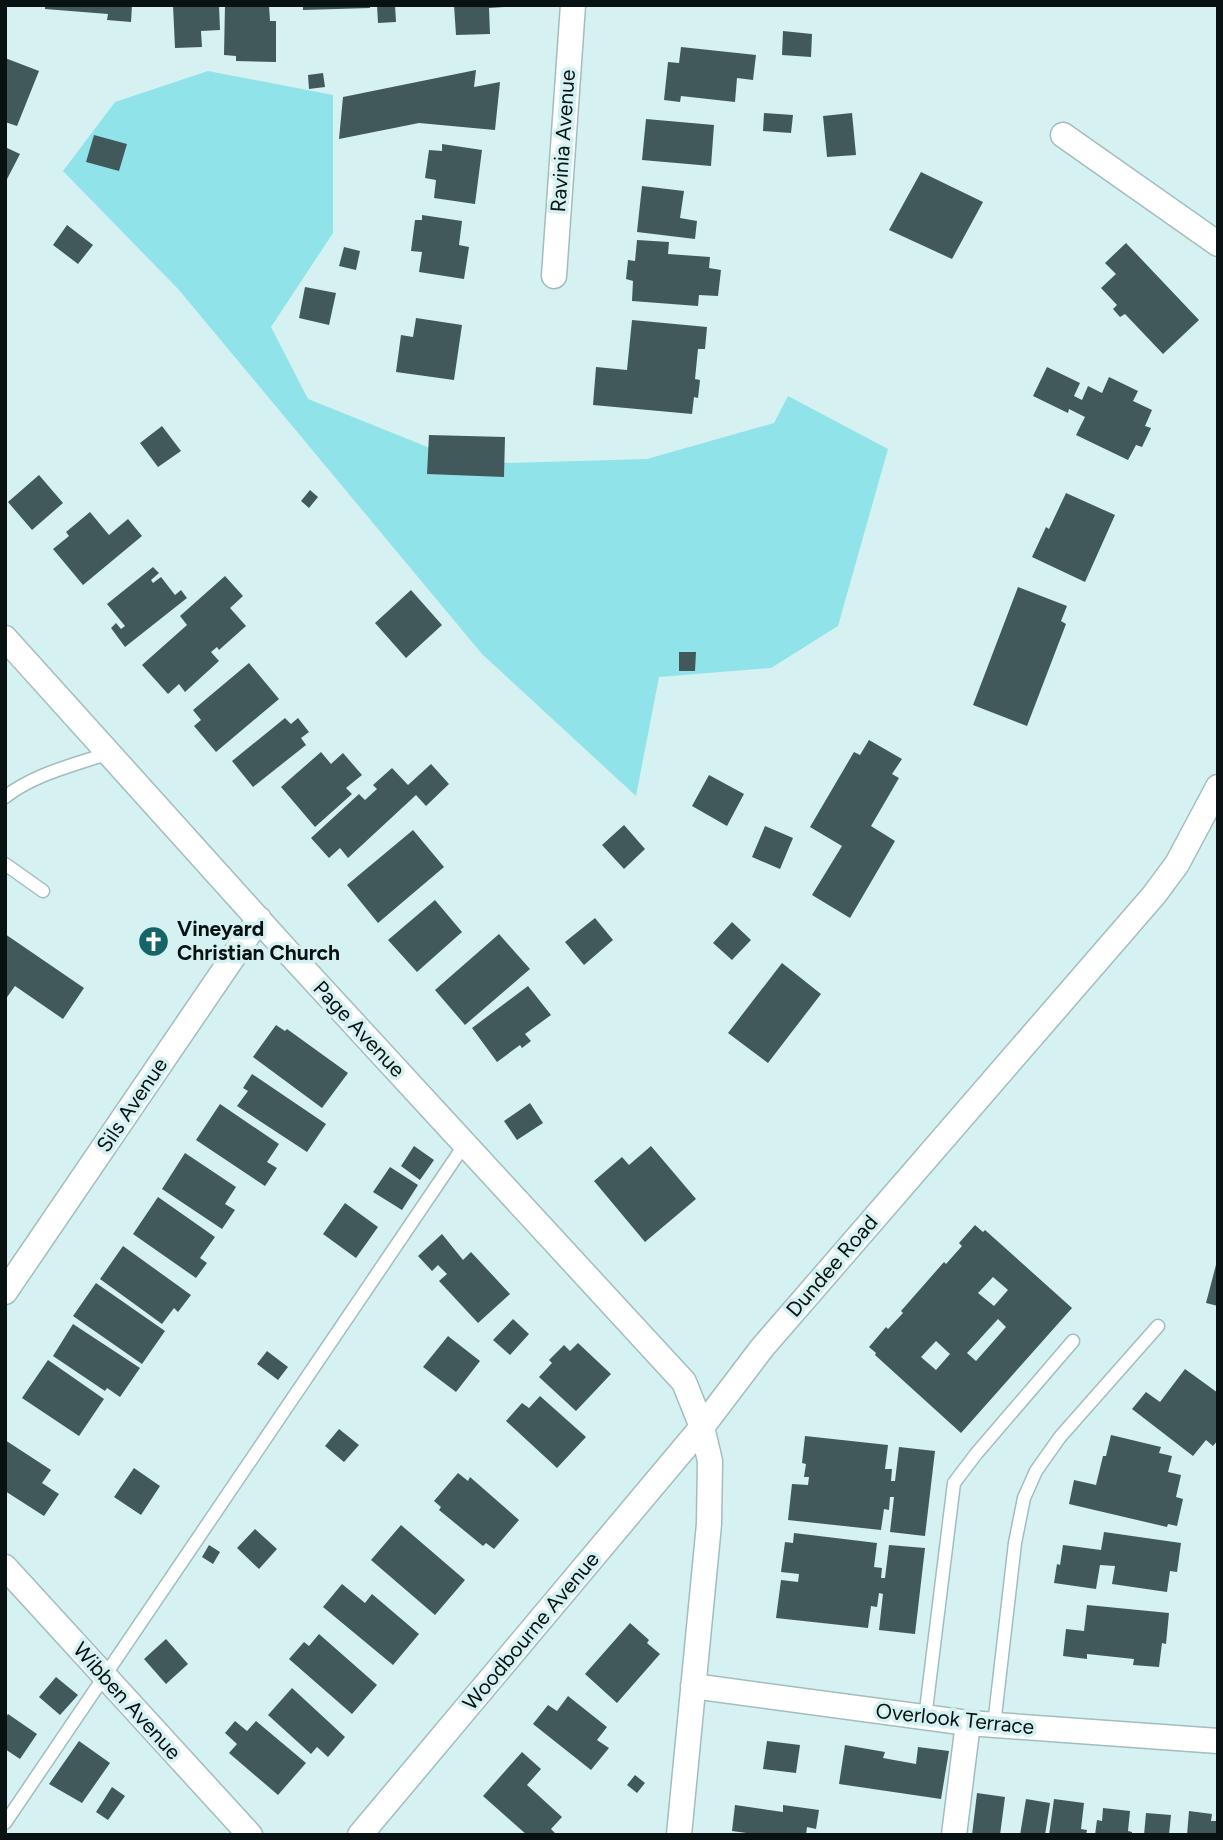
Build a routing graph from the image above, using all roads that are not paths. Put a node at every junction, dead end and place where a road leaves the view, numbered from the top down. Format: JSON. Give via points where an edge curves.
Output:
{"nodes":[{"id":1,"x":573,"y":5,"type":"edge"},
{"id":2,"x":1063,"y":135,"type":"dead end"},
{"id":3,"x":1218,"y":244,"type":"edge"},
{"id":4,"x":554,"y":276,"type":"dead end"},
{"id":5,"x":5,"y":638,"type":"edge"},
{"id":6,"x":110,"y":752,"type":"junction"},
{"id":7,"x":1218,"y":787,"type":"edge"},
{"id":8,"x":5,"y":797,"type":"edge"},
{"id":9,"x":5,"y":864,"type":"edge"},
{"id":10,"x":43,"y":891,"type":"dead end"},
{"id":11,"x":259,"y":919,"type":"junction"},
{"id":12,"x":465,"y":1144,"type":"junction"},
{"id":13,"x":5,"y":1292,"type":"edge"},
{"id":14,"x":1158,"y":1326,"type":"dead end"},
{"id":15,"x":1073,"y":1341,"type":"dead end"},
{"id":16,"x":702,"y":1427,"type":"junction"},
{"id":17,"x":5,"y":1567,"type":"edge"},
{"id":18,"x":105,"y":1677,"type":"junction"},
{"id":19,"x":693,"y":1686,"type":"junction"},
{"id":20,"x":925,"y":1718,"type":"junction"},
{"id":21,"x":968,"y":1723,"type":"junction"},
{"id":22,"x":994,"y":1725,"type":"junction"},
{"id":23,"x":1218,"y":1741,"type":"edge"},
{"id":24,"x":5,"y":1823,"type":"edge"},
{"id":25,"x":250,"y":1835,"type":"edge"},
{"id":26,"x":360,"y":1835,"type":"edge"},
{"id":27,"x":679,"y":1835,"type":"edge"},
{"id":28,"x":954,"y":1835,"type":"edge"}],
"edges":[{"from":1,"to":4,"type":"street","name":"Ravinia Avenue"},
{"from":2,"to":3,"type":"street"},
{"from":5,"to":6,"type":"street","name":"Page Avenue"},
{"from":6,"to":8,"type":"lane","via":[[35,779]]},
{"from":6,"to":11,"type":"street","name":"Page Avenue"},
{"from":7,"to":16,"type":"street","name":"Dundee Road","via":[[1177,864],[1154,895],[762,1348]]},
{"from":9,"to":10,"type":"lane"},
{"from":11,"to":12,"type":"street","name":"Page Avenue"},
{"from":11,"to":13,"type":"street","name":"Sils Avenue"},
{"from":12,"to":16,"type":"street","name":"Page Avenue","via":[[684,1382]]},
{"from":12,"to":18,"type":"lane"},
{"from":14,"to":22,"type":"lane","via":[[1060,1437],[1024,1498]]},
{"from":15,"to":20,"type":"lane","via":[[954,1483]]},
{"from":16,"to":19,"type":"street","via":[[710,1461],[709,1524]]},
{"from":16,"to":26,"type":"street","name":"Woodbourne Avenue"},
{"from":17,"to":18,"type":"street","name":"Wibben Avenue"},
{"from":18,"to":24,"type":"lane"},
{"from":18,"to":25,"type":"street","name":"Wibben Avenue"},
{"from":19,"to":20,"type":"street","name":"Overlook Terrace"},
{"from":19,"to":27,"type":"street"},
{"from":20,"to":21,"type":"street","name":"Overlook Terrace"},
{"from":21,"to":22,"type":"street","name":"Overlook Terrace"},
{"from":21,"to":28,"type":"street"},
{"from":22,"to":23,"type":"street","name":"Overlook Terrace"}]}
